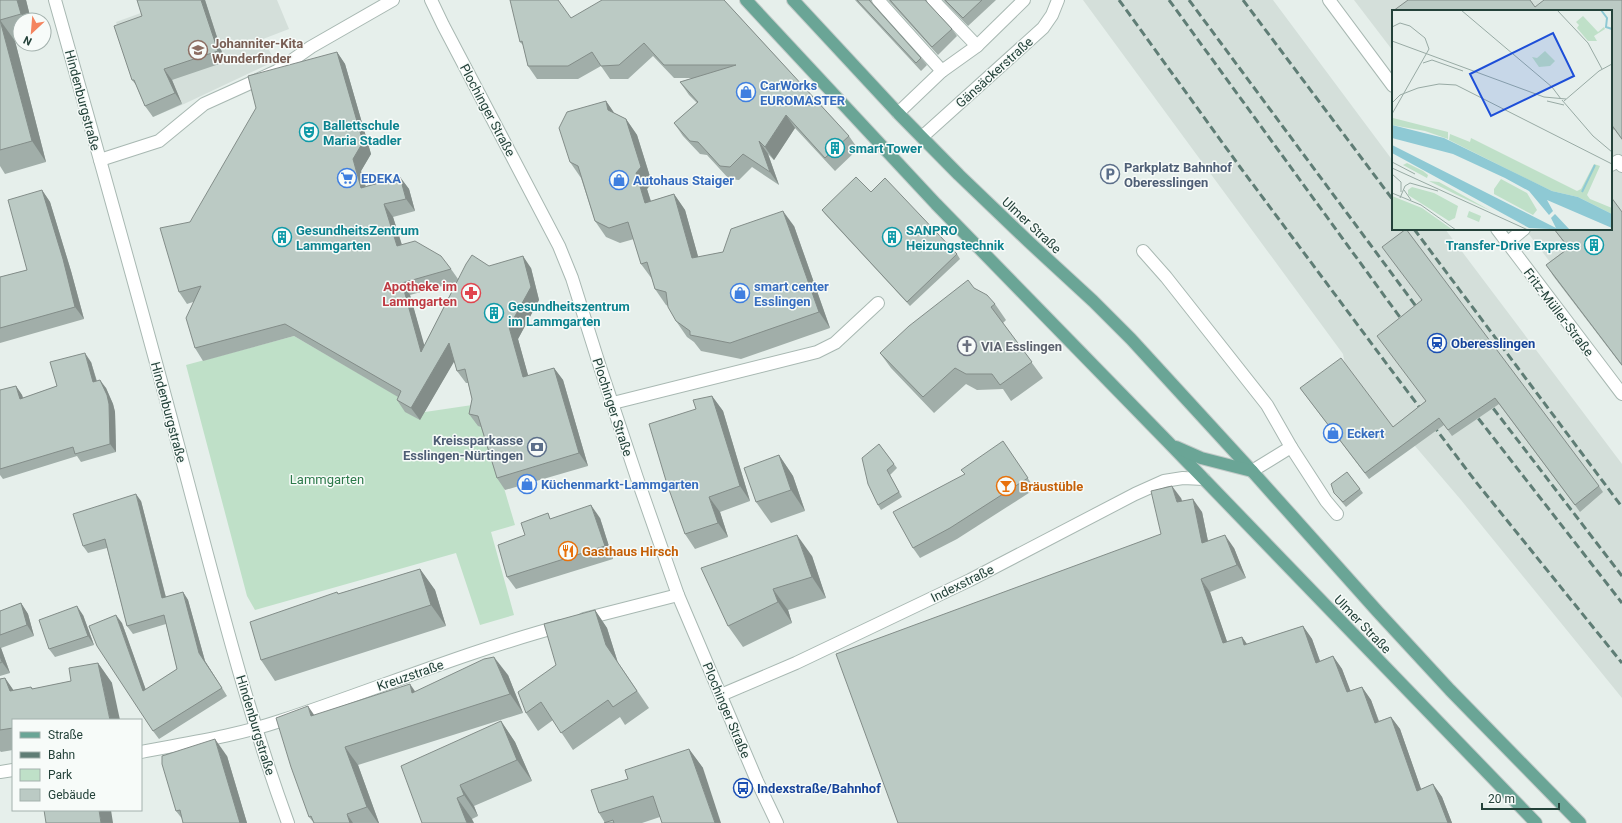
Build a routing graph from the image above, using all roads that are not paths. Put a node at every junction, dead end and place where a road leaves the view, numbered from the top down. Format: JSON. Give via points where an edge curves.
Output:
{"nodes":[{"id":1,"x":56,"y":0,"type":"edge"},
{"id":2,"x":394,"y":0,"type":"edge"},
{"id":3,"x":431,"y":0,"type":"edge"},
{"id":4,"x":746,"y":0,"type":"edge"},
{"id":5,"x":793,"y":0,"type":"edge"},
{"id":6,"x":878,"y":0,"type":"edge"},
{"id":7,"x":934,"y":0,"type":"edge"},
{"id":8,"x":1024,"y":0,"type":"edge"},
{"id":9,"x":1058,"y":0,"type":"edge"},
{"id":10,"x":1329,"y":0,"type":"edge"},
{"id":11,"x":977,"y":46,"type":"junction"},
{"id":12,"x":942,"y":71,"type":"junction"},
{"id":13,"x":1392,"y":85,"type":"edge"},
{"id":14,"x":898,"y":113,"type":"junction"},
{"id":15,"x":922,"y":137,"type":"junction"},
{"id":16,"x":100,"y":160,"type":"junction"},
{"id":17,"x":1612,"y":164,"type":"edge"},
{"id":18,"x":1622,"y":166,"type":"edge"},
{"id":19,"x":1498,"y":230,"type":"edge"},
{"id":20,"x":1523,"y":230,"type":"edge"},
{"id":21,"x":1507,"y":243,"type":"junction"},
{"id":22,"x":1142,"y":251,"type":"dead end"},
{"id":23,"x":878,"y":303,"type":"dead end"},
{"id":24,"x":1622,"y":394,"type":"edge"},
{"id":25,"x":613,"y":403,"type":"junction"},
{"id":26,"x":1170,"y":444,"type":"junction"},
{"id":27,"x":1291,"y":446,"type":"junction"},
{"id":28,"x":1252,"y":471,"type":"junction"},
{"id":29,"x":1204,"y":479,"type":"junction"},
{"id":30,"x":1338,"y":514,"type":"dead end"},
{"id":31,"x":678,"y":594,"type":"junction"},
{"id":32,"x":721,"y":695,"type":"junction"},
{"id":33,"x":256,"y":728,"type":"junction"},
{"id":34,"x":142,"y":752,"type":"edge"},
{"id":35,"x":12,"y":770,"type":"edge"},
{"id":36,"x":0,"y":772,"type":"edge"},
{"id":37,"x":1576,"y":819,"type":"edge"},
{"id":38,"x":288,"y":823,"type":"edge"},
{"id":39,"x":777,"y":823,"type":"edge"},
{"id":40,"x":1536,"y":823,"type":"edge"},
{"id":41,"x":1584,"y":823,"type":"edge"}],
"edges":[{"from":1,"to":16,"type":"street","name":"Hindenburgstraße"},
{"from":2,"to":16,"type":"street","via":[[310,47],[277,71],[204,104],[159,141]]},
{"from":3,"to":25,"type":"street","name":"Plochinger Straße","via":[[559,246]]},
{"from":4,"to":26,"type":"main road","name":"Ulmer Straße","via":[[936,204]]},
{"from":5,"to":14,"type":"main road","name":"Ulmer Straße"},
{"from":6,"to":12,"type":"street"},
{"from":7,"to":11,"type":"street"},
{"from":8,"to":11,"type":"street"},
{"from":9,"to":15,"type":"street","name":"Gänsäckerstraße","via":[[1043,28]]},
{"from":10,"to":13,"type":"street"},
{"from":11,"to":12,"type":"street"},
{"from":12,"to":14,"type":"street"},
{"from":14,"to":15,"type":"main road","name":"Ulmer Straße"},
{"from":15,"to":28,"type":"main road","name":"Ulmer Straße","via":[[1109,317]]},
{"from":16,"to":33,"type":"street","name":"Hindenburgstraße"},
{"from":17,"to":18,"type":"street","via":[[1618,161]]},
{"from":19,"to":21,"type":"street","name":"Fritz-Müller-Straße"},
{"from":20,"to":21,"type":"street"},
{"from":21,"to":24,"type":"street","name":"Fritz-Müller-Straße"},
{"from":22,"to":27,"type":"street","via":[[1166,277],[1266,405]]},
{"from":23,"to":25,"type":"street","via":[[835,343],[817,352]]},
{"from":25,"to":31,"type":"street","name":"Plochinger Straße"},
{"from":26,"to":28,"type":"main road","name":"Ulmer Straße","via":[[1201,458]]},
{"from":26,"to":29,"type":"main road","name":"Ulmer Straße"},
{"from":27,"to":28,"type":"street"},
{"from":27,"to":30,"type":"street","via":[[1326,501]]},
{"from":28,"to":37,"type":"main road","name":"Ulmer Straße","via":[[1388,624]]},
{"from":29,"to":32,"type":"street","name":"Indexstraße","via":[[1183,478],[1164,481],[970,580],[796,663]]},
{"from":29,"to":40,"type":"main road","name":"Ulmer Straße"},
{"from":31,"to":32,"type":"street","name":"Plochinger Straße"},
{"from":31,"to":33,"type":"street","name":"Kreuzstraße","via":[[481,650]]},
{"from":32,"to":39,"type":"street","name":"Plochinger Straße"},
{"from":33,"to":34,"type":"street","name":"Kreuzstraße"},
{"from":33,"to":38,"type":"street","name":"Hindenburgstraße"},
{"from":35,"to":36,"type":"street"},
{"from":37,"to":41,"type":"main road","name":"Ulmer Straße"}]}
